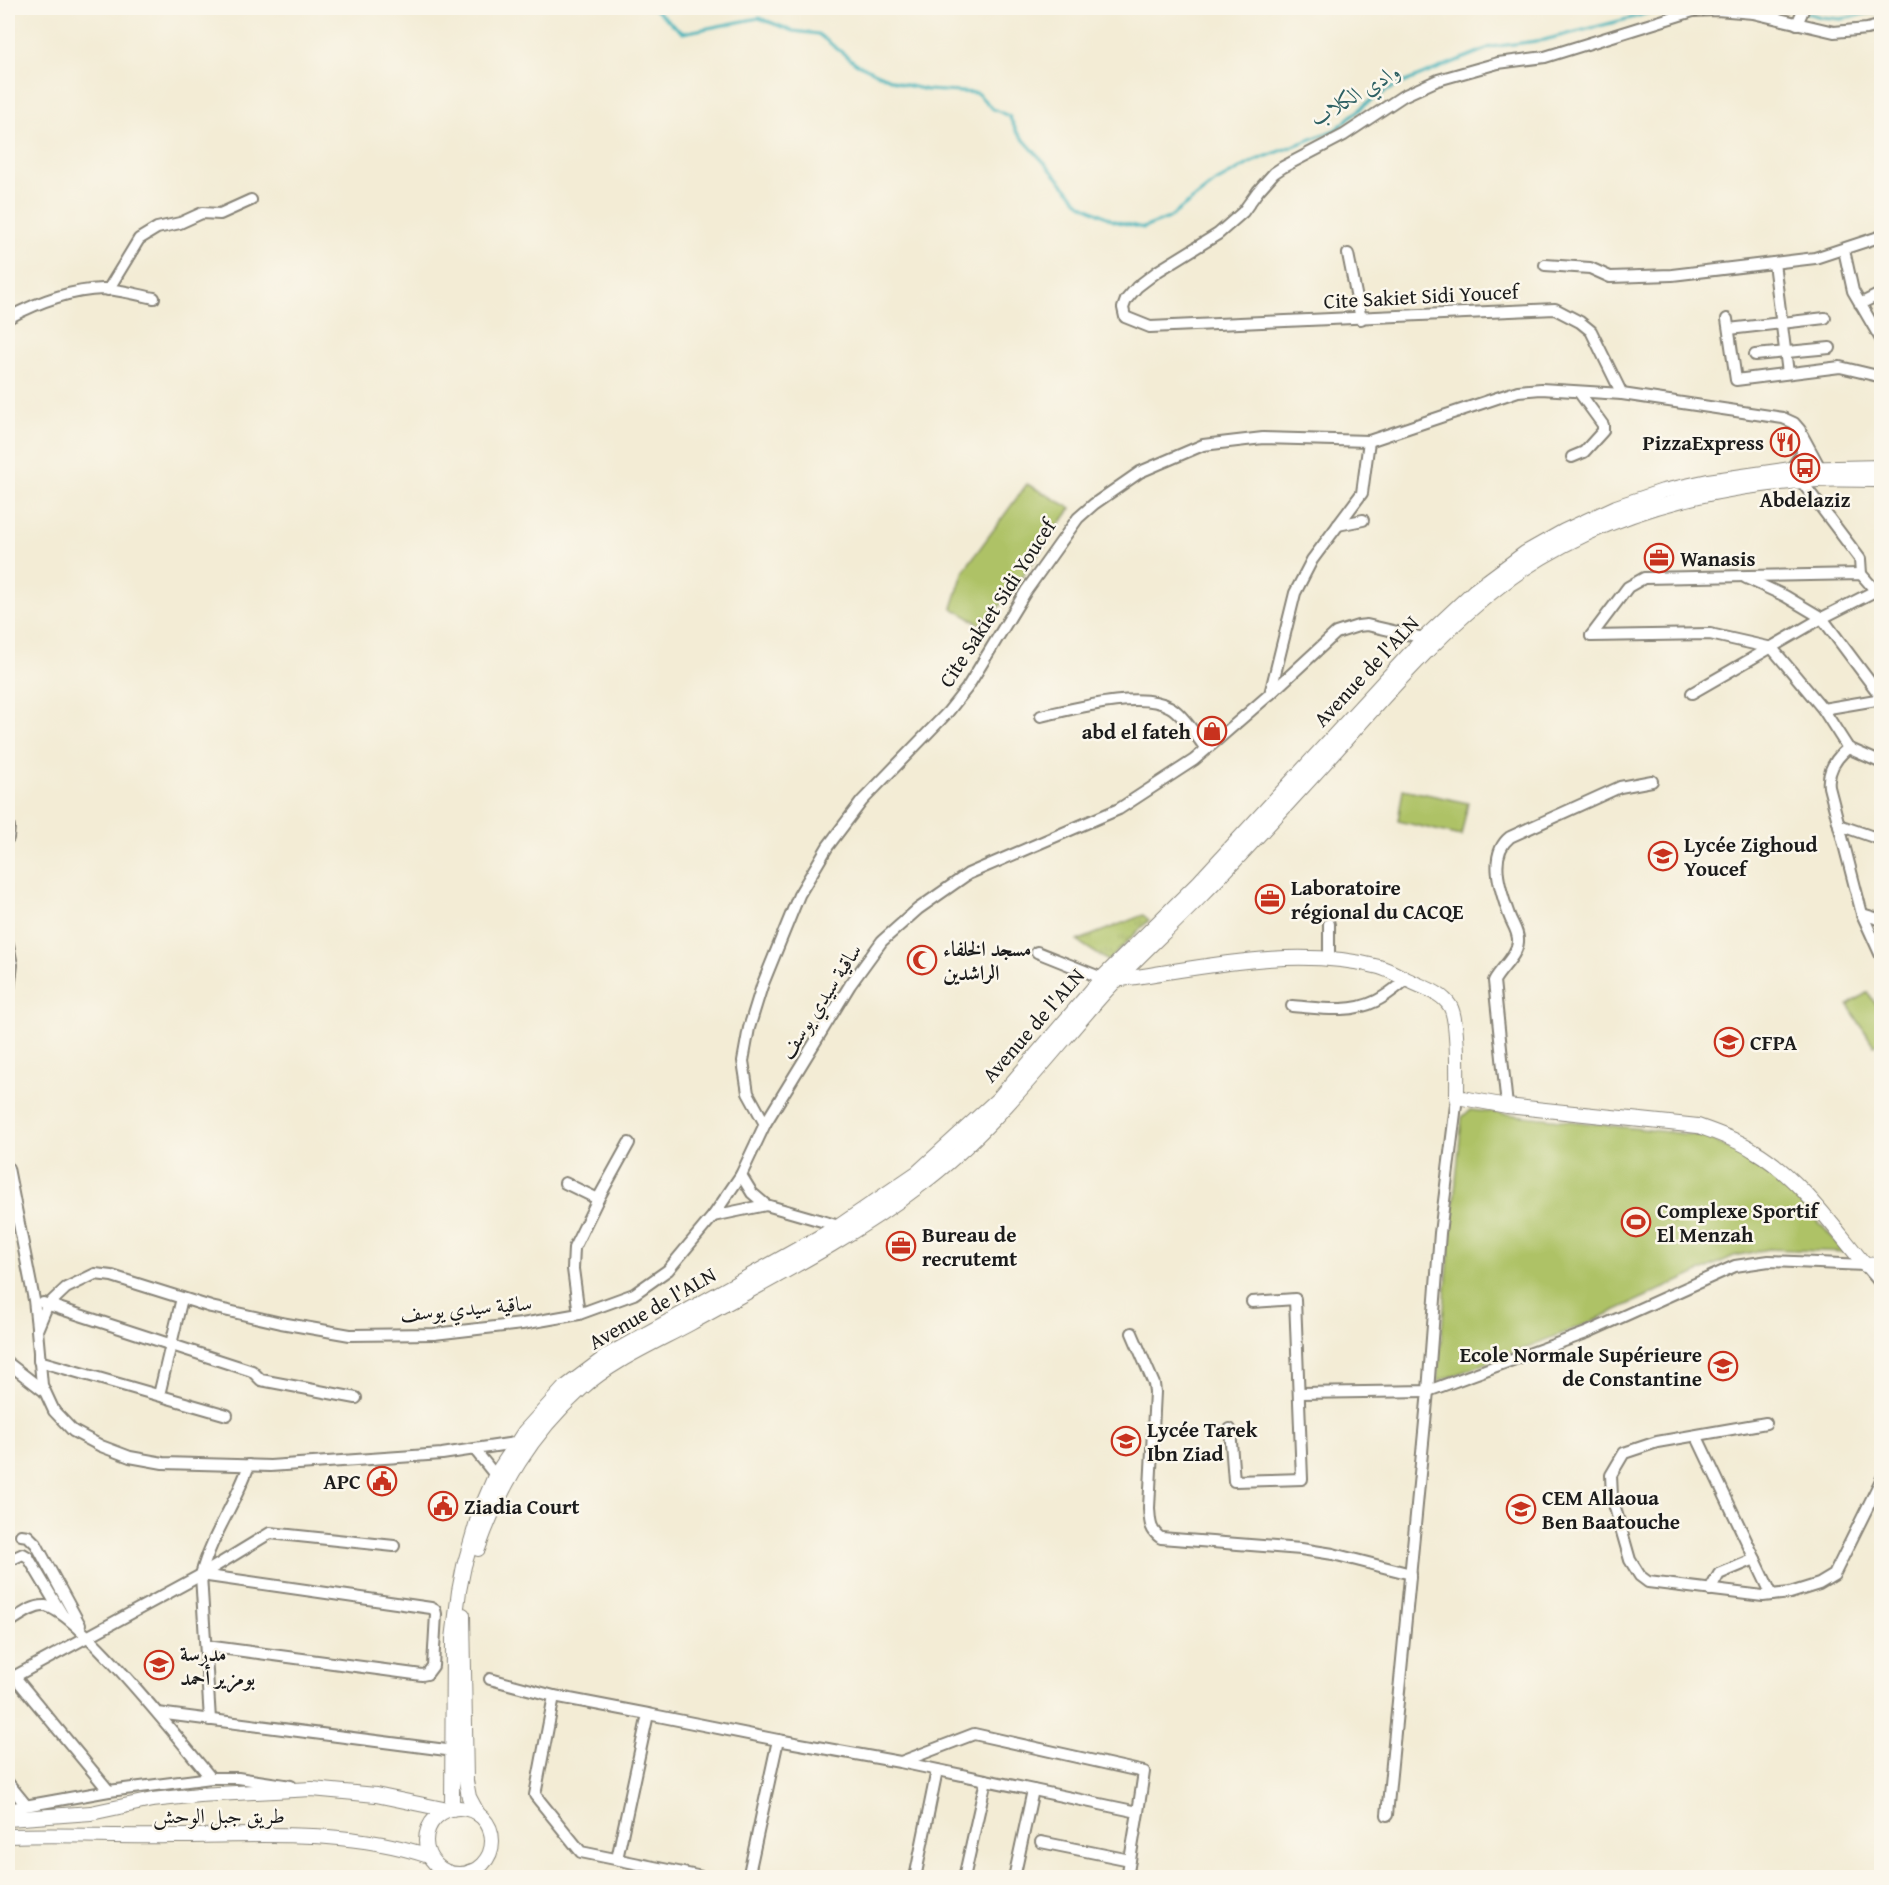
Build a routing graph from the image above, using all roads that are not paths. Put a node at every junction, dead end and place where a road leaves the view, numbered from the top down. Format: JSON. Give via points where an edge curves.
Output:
{"nodes":[{"id":1,"x":1804,"y":8,"type":"edge"},
{"id":2,"x":1797,"y":24,"type":"junction"},
{"id":3,"x":1881,"y":25,"type":"edge"},
{"id":4,"x":250,"y":200,"type":"dead end"},
{"id":5,"x":1881,"y":236,"type":"edge"},
{"id":6,"x":1844,"y":250,"type":"junction"},
{"id":7,"x":1348,"y":254,"type":"dead end"},
{"id":8,"x":1774,"y":263,"type":"junction"},
{"id":9,"x":1545,"y":265,"type":"dead end"},
{"id":10,"x":108,"y":290,"type":"junction"},
{"id":11,"x":1881,"y":293,"type":"edge"},
{"id":12,"x":154,"y":298,"type":"dead end"},
{"id":13,"x":1860,"y":304,"type":"junction"},
{"id":14,"x":8,"y":318,"type":"edge"},
{"id":15,"x":1825,"y":318,"type":"dead end"},
{"id":16,"x":1361,"y":319,"type":"junction"},
{"id":17,"x":1782,"y":324,"type":"junction"},
{"id":18,"x":1878,"y":329,"type":"edge"},
{"id":19,"x":1881,"y":341,"type":"edge"},
{"id":20,"x":1830,"y":348,"type":"dead end"},
{"id":21,"x":1786,"y":352,"type":"junction"},
{"id":22,"x":1755,"y":355,"type":"dead end"},
{"id":23,"x":1788,"y":373,"type":"junction"},
{"id":24,"x":1881,"y":377,"type":"edge"},
{"id":25,"x":1579,"y":392,"type":"junction"},
{"id":26,"x":1622,"y":394,"type":"junction"},
{"id":27,"x":1800,"y":430,"type":"junction"},
{"id":28,"x":1369,"y":441,"type":"junction"},
{"id":29,"x":1572,"y":457,"type":"dead end"},
{"id":30,"x":1881,"y":467,"type":"edge"},
{"id":31,"x":1820,"y":468,"type":"junction"},
{"id":32,"x":1791,"y":469,"type":"junction"},
{"id":33,"x":1830,"y":480,"type":"junction"},
{"id":34,"x":1881,"y":480,"type":"edge"},
{"id":35,"x":1802,"y":482,"type":"junction"},
{"id":36,"x":1363,"y":520,"type":"dead end"},
{"id":37,"x":1338,"y":525,"type":"junction"},
{"id":38,"x":1861,"y":574,"type":"junction"},
{"id":39,"x":1742,"y":576,"type":"junction"},
{"id":40,"x":1880,"y":592,"type":"edge"},
{"id":41,"x":1822,"y":618,"type":"junction"},
{"id":42,"x":1429,"y":642,"type":"junction"},
{"id":43,"x":1772,"y":648,"type":"junction"},
{"id":44,"x":1692,"y":693,"type":"dead end"},
{"id":45,"x":1270,"y":694,"type":"junction"},
{"id":46,"x":1881,"y":698,"type":"edge"},
{"id":47,"x":1823,"y":709,"type":"junction"},
{"id":48,"x":1041,"y":716,"type":"dead end"},
{"id":49,"x":1848,"y":748,"type":"junction"},
{"id":50,"x":1206,"y":749,"type":"junction"},
{"id":51,"x":1881,"y":763,"type":"edge"},
{"id":52,"x":1652,"y":781,"type":"dead end"},
{"id":53,"x":8,"y":823,"type":"edge"},
{"id":54,"x":1839,"y":825,"type":"junction"},
{"id":55,"x":8,"y":838,"type":"edge"},
{"id":56,"x":1881,"y":840,"type":"edge"},
{"id":57,"x":1862,"y":914,"type":"junction"},
{"id":58,"x":1881,"y":920,"type":"edge"},
{"id":59,"x":1329,"y":924,"type":"dead end"},
{"id":60,"x":8,"y":944,"type":"edge"},
{"id":61,"x":1037,"y":952,"type":"dead end"},
{"id":62,"x":1881,"y":958,"type":"edge"},
{"id":63,"x":1329,"y":959,"type":"junction"},
{"id":64,"x":1109,"y":979,"type":"junction"},
{"id":65,"x":1407,"y":979,"type":"junction"},
{"id":66,"x":8,"y":997,"type":"edge"},
{"id":67,"x":1292,"y":1006,"type":"dead end"},
{"id":68,"x":1457,"y":1097,"type":"junction"},
{"id":69,"x":1507,"y":1106,"type":"junction"},
{"id":70,"x":765,"y":1124,"type":"junction"},
{"id":71,"x":629,"y":1143,"type":"dead end"},
{"id":72,"x":8,"y":1168,"type":"edge"},
{"id":73,"x":741,"y":1175,"type":"junction"},
{"id":74,"x":565,"y":1183,"type":"dead end"},
{"id":75,"x":598,"y":1199,"type":"junction"},
{"id":76,"x":766,"y":1205,"type":"junction"},
{"id":77,"x":713,"y":1216,"type":"junction"},
{"id":78,"x":842,"y":1230,"type":"junction"},
{"id":79,"x":1865,"y":1264,"type":"junction"},
{"id":80,"x":1881,"y":1264,"type":"edge"},
{"id":81,"x":1881,"y":1285,"type":"edge"},
{"id":82,"x":182,"y":1298,"type":"junction"},
{"id":83,"x":34,"y":1300,"type":"junction"},
{"id":84,"x":1252,"y":1302,"type":"dead end"},
{"id":85,"x":47,"y":1306,"type":"junction"},
{"id":86,"x":579,"y":1314,"type":"junction"},
{"id":87,"x":1131,"y":1333,"type":"dead end"},
{"id":88,"x":171,"y":1345,"type":"junction"},
{"id":89,"x":39,"y":1361,"type":"junction"},
{"id":90,"x":8,"y":1363,"type":"edge"},
{"id":91,"x":1428,"y":1391,"type":"junction"},
{"id":92,"x":44,"y":1392,"type":"junction"},
{"id":93,"x":1300,"y":1393,"type":"junction"},
{"id":94,"x":159,"y":1395,"type":"junction"},
{"id":95,"x":356,"y":1398,"type":"dead end"},
{"id":96,"x":227,"y":1415,"type":"dead end"},
{"id":97,"x":1766,"y":1423,"type":"dead end"},
{"id":98,"x":1230,"y":1429,"type":"dead end"},
{"id":99,"x":1697,"y":1437,"type":"junction"},
{"id":100,"x":520,"y":1447,"type":"junction"},
{"id":101,"x":475,"y":1450,"type":"junction"},
{"id":102,"x":249,"y":1465,"type":"junction"},
{"id":103,"x":1881,"y":1478,"type":"edge"},
{"id":104,"x":500,"y":1480,"type":"junction"},
{"id":105,"x":21,"y":1535,"type":"dead end"},
{"id":106,"x":394,"y":1546,"type":"dead end"},
{"id":107,"x":1755,"y":1559,"type":"junction"},
{"id":108,"x":8,"y":1561,"type":"edge"},
{"id":109,"x":1410,"y":1574,"type":"junction"},
{"id":110,"x":201,"y":1575,"type":"junction"},
{"id":111,"x":1710,"y":1590,"type":"junction"},
{"id":112,"x":1772,"y":1595,"type":"junction"},
{"id":113,"x":62,"y":1614,"type":"junction"},
{"id":114,"x":8,"y":1623,"type":"edge"},
{"id":115,"x":86,"y":1636,"type":"junction"},
{"id":116,"x":453,"y":1639,"type":"junction"},
{"id":117,"x":435,"y":1640,"type":"junction"},
{"id":118,"x":206,"y":1646,"type":"junction"},
{"id":119,"x":11,"y":1678,"type":"edge"},
{"id":120,"x":490,"y":1679,"type":"dead end"},
{"id":121,"x":554,"y":1696,"type":"junction"},
{"id":122,"x":158,"y":1713,"type":"junction"},
{"id":123,"x":648,"y":1714,"type":"junction"},
{"id":124,"x":210,"y":1720,"type":"junction"},
{"id":125,"x":778,"y":1740,"type":"junction"},
{"id":126,"x":454,"y":1751,"type":"junction"},
{"id":127,"x":900,"y":1762,"type":"junction"},
{"id":128,"x":937,"y":1770,"type":"junction"},
{"id":129,"x":211,"y":1778,"type":"junction"},
{"id":130,"x":986,"y":1780,"type":"junction"},
{"id":131,"x":8,"y":1784,"type":"edge"},
{"id":132,"x":312,"y":1789,"type":"junction"},
{"id":133,"x":1033,"y":1790,"type":"junction"},
{"id":134,"x":109,"y":1791,"type":"junction"},
{"id":135,"x":25,"y":1804,"type":"junction"},
{"id":136,"x":8,"y":1809,"type":"edge"},
{"id":137,"x":450,"y":1809,"type":"junction"},
{"id":138,"x":1138,"y":1812,"type":"junction"},
{"id":139,"x":478,"y":1814,"type":"junction"},
{"id":140,"x":1387,"y":1815,"type":"dead end"},
{"id":141,"x":8,"y":1819,"type":"edge"},
{"id":142,"x":8,"y":1836,"type":"edge"},
{"id":143,"x":1041,"y":1842,"type":"dead end"},
{"id":144,"x":429,"y":1856,"type":"junction"},
{"id":145,"x":617,"y":1859,"type":"junction"},
{"id":146,"x":1130,"y":1860,"type":"junction"},
{"id":147,"x":449,"y":1875,"type":"edge"},
{"id":148,"x":471,"y":1875,"type":"edge"},
{"id":149,"x":707,"y":1878,"type":"edge"},
{"id":150,"x":748,"y":1878,"type":"edge"},
{"id":151,"x":915,"y":1878,"type":"edge"},
{"id":152,"x":964,"y":1878,"type":"edge"},
{"id":153,"x":1014,"y":1878,"type":"edge"},
{"id":154,"x":1127,"y":1878,"type":"edge"}],
"edges":[{"from":1,"to":2,"type":"street"},
{"from":2,"to":3,"type":"street","via":[[1834,32]]},
{"from":2,"to":16,"type":"street","name":"Cite Sakiet Sidi Youcef","via":[[1753,13],[1693,11],[1545,57],[1498,63],[1438,80],[1403,96],[1344,135],[1274,173],[1243,212],[1218,234],[1137,287],[1123,308],[1125,317],[1149,327]]},
{"from":4,"to":10,"type":"street","via":[[220,214],[202,213],[157,228],[139,239]]},
{"from":5,"to":6,"type":"street"},
{"from":6,"to":8,"type":"street"},
{"from":6,"to":13,"type":"street","via":[[1850,282]]},
{"from":7,"to":16,"type":"street"},
{"from":8,"to":9,"type":"street","via":[[1672,275],[1610,277],[1590,268]]},
{"from":8,"to":17,"type":"street"},
{"from":10,"to":12,"type":"street"},
{"from":10,"to":14,"type":"street","via":[[71,293]]},
{"from":11,"to":13,"type":"street"},
{"from":13,"to":18,"type":"street"},
{"from":15,"to":17,"type":"street"},
{"from":16,"to":26,"type":"street","name":"Cite Sakiet Sidi Youcef","via":[[1555,309],[1591,331]]},
{"from":17,"to":21,"type":"street"},
{"from":17,"to":23,"type":"street","via":[[1728,324],[1736,380]]},
{"from":18,"to":19,"type":"street"},
{"from":20,"to":21,"type":"street"},
{"from":21,"to":22,"type":"street"},
{"from":21,"to":23,"type":"street"},
{"from":23,"to":24,"type":"street","via":[[1840,367]]},
{"from":25,"to":26,"type":"street","name":"Cite Sakiet Sidi Youcef"},
{"from":25,"to":28,"type":"street","name":"Cite Sakiet Sidi Youcef","via":[[1526,389]]},
{"from":25,"to":29,"type":"street","via":[[1604,431],[1584,452]]},
{"from":26,"to":27,"type":"street","name":"Cite Sakiet Sidi Youcef","via":[[1771,416],[1794,423]]},
{"from":27,"to":31,"type":"street"},
{"from":27,"to":32,"type":"street","via":[[1802,453]]},
{"from":28,"to":37,"type":"street","via":[[1362,493]]},
{"from":28,"to":70,"type":"street","name":"Cite Sakiet Sidi Youcef","via":[[1263,438],[1203,445],[1140,472],[1078,518],[1026,591],[967,688],[862,801],[828,846],[799,895],[748,1028],[743,1061],[748,1094]]},
{"from":30,"to":31,"type":"main road","name":"Avenue de l'ALN"},
{"from":31,"to":32,"type":"main road","name":"Avenue de l'ALN"},
{"from":31,"to":33,"type":"street"},
{"from":32,"to":42,"type":"main road","name":"Avenue de l'ALN","via":[[1663,491],[1575,526],[1525,553],[1474,591]]},
{"from":33,"to":34,"type":"main road"},
{"from":33,"to":35,"type":"main road"},
{"from":35,"to":38,"type":"street","via":[[1860,559]]},
{"from":35,"to":42,"type":"main road","via":[[1686,497],[1597,529],[1521,571]]},
{"from":36,"to":37,"type":"street"},
{"from":37,"to":45,"type":"street","via":[[1312,560],[1295,593]]},
{"from":38,"to":39,"type":"street"},
{"from":38,"to":40,"type":"street"},
{"from":39,"to":41,"type":"street"},
{"from":39,"to":43,"type":"street","via":[[1644,578],[1628,587],[1591,636],[1710,634]]},
{"from":40,"to":41,"type":"street"},
{"from":41,"to":43,"type":"street"},
{"from":41,"to":46,"type":"street"},
{"from":42,"to":45,"type":"street","name":"ساقية سيدي يوسف","via":[[1367,625],[1336,633]]},
{"from":42,"to":64,"type":"main road","via":[[1201,896]]},
{"from":43,"to":44,"type":"street"},
{"from":43,"to":47,"type":"street"},
{"from":45,"to":50,"type":"street","name":"ساقية سيدي يوسف"},
{"from":46,"to":47,"type":"street"},
{"from":47,"to":49,"type":"street"},
{"from":48,"to":50,"type":"street","via":[[1107,702],[1151,700],[1171,707]]},
{"from":49,"to":51,"type":"street"},
{"from":49,"to":54,"type":"street","via":[[1833,765],[1828,779]]},
{"from":50,"to":70,"type":"street","name":"ساقية سيدي يوسف","via":[[1119,809],[968,874],[918,909],[882,941],[850,985]]},
{"from":52,"to":69,"type":"street","via":[[1620,787],[1510,837],[1499,851],[1497,872],[1518,935],[1517,949],[1494,981]]},
{"from":53,"to":55,"type":"street"},
{"from":54,"to":56,"type":"street"},
{"from":54,"to":57,"type":"street"},
{"from":57,"to":58,"type":"street"},
{"from":57,"to":62,"type":"street"},
{"from":59,"to":63,"type":"street"},
{"from":60,"to":66,"type":"street","via":[[12,965]]},
{"from":61,"to":64,"type":"street"},
{"from":63,"to":64,"type":"main road","via":[[1247,962]]},
{"from":63,"to":65,"type":"main road","via":[[1382,968]]},
{"from":64,"to":78,"type":"main road","via":[[1005,1108],[973,1139],[922,1185]]},
{"from":65,"to":67,"type":"street","via":[[1364,1006]]},
{"from":65,"to":68,"type":"main road","via":[[1440,995],[1450,1007]]},
{"from":68,"to":69,"type":"main road"},
{"from":68,"to":91,"type":"street","via":[[1440,1233]]},
{"from":69,"to":79,"type":"main road","via":[[1698,1126],[1739,1142],[1769,1161],[1800,1189]]},
{"from":70,"to":73,"type":"street","name":"ساقية سيدي يوسف"},
{"from":71,"to":75,"type":"street"},
{"from":72,"to":83,"type":"street"},
{"from":73,"to":76,"type":"street","via":[[752,1193]]},
{"from":73,"to":77,"type":"street","name":"ساقية سيدي يوسف"},
{"from":74,"to":75,"type":"street"},
{"from":75,"to":86,"type":"street","via":[[574,1248]]},
{"from":76,"to":77,"type":"street"},
{"from":76,"to":78,"type":"street"},
{"from":77,"to":86,"type":"street","name":"ساقية سيدي يوسف","via":[[668,1270],[634,1294]]},
{"from":78,"to":100,"type":"main road","via":[[799,1263],[615,1364]]},
{"from":79,"to":80,"type":"main road"},
{"from":79,"to":81,"type":"street"},
{"from":79,"to":91,"type":"street","via":[[1769,1261],[1735,1266],[1586,1333]]},
{"from":82,"to":85,"type":"street","name":"ساقية سيدي يوسف","via":[[95,1274],[66,1288]]},
{"from":82,"to":86,"type":"street","name":"ساقية سيدي يوسف","via":[[281,1323],[350,1335],[435,1334]]},
{"from":82,"to":88,"type":"street"},
{"from":83,"to":85,"type":"street"},
{"from":83,"to":89,"type":"street"},
{"from":84,"to":93,"type":"street","via":[[1295,1299]]},
{"from":85,"to":88,"type":"street"},
{"from":85,"to":89,"type":"street","name":"ساقية سيدي يوسف","via":[[37,1330]]},
{"from":87,"to":109,"type":"street","via":[[1154,1384],[1149,1508],[1154,1533],[1161,1538],[1333,1554]]},
{"from":88,"to":94,"type":"street"},
{"from":88,"to":95,"type":"street","via":[[252,1371],[261,1380]]},
{"from":89,"to":92,"type":"street","name":"ساقية سيدي يوسف"},
{"from":89,"to":94,"type":"street"},
{"from":90,"to":92,"type":"street"},
{"from":91,"to":93,"type":"street"},
{"from":91,"to":109,"type":"street"},
{"from":92,"to":102,"type":"street","name":"ساقية سيدي يوسف","via":[[54,1411],[73,1431],[130,1457]]},
{"from":93,"to":98,"type":"street","via":[[1302,1479],[1234,1481]]},
{"from":94,"to":96,"type":"street"},
{"from":97,"to":99,"type":"street"},
{"from":99,"to":107,"type":"street"},
{"from":99,"to":111,"type":"street","via":[[1657,1442],[1624,1453],[1611,1475],[1612,1497],[1630,1560],[1640,1576],[1648,1582]]},
{"from":100,"to":101,"type":"street","name":"ساقية سيدي يوسف"},
{"from":100,"to":104,"type":"main road"},
{"from":101,"to":102,"type":"street","name":"ساقية سيدي يوسف"},
{"from":101,"to":104,"type":"street"},
{"from":102,"to":110,"type":"street"},
{"from":103,"to":112,"type":"street","via":[[1834,1575],[1820,1584]]},
{"from":104,"to":116,"type":"main road","via":[[480,1511],[464,1566]]},
{"from":104,"to":139,"type":"main road","via":[[472,1567],[463,1616],[466,1781]]},
{"from":105,"to":115,"type":"street","via":[[36,1544]]},
{"from":106,"to":110,"type":"street","via":[[270,1533]]},
{"from":107,"to":111,"type":"street","via":[[1719,1574]]},
{"from":107,"to":112,"type":"street"},
{"from":108,"to":113,"type":"street","via":[[23,1554],[28,1557]]},
{"from":109,"to":140,"type":"street"},
{"from":110,"to":115,"type":"street"},
{"from":110,"to":117,"type":"street","via":[[431,1608],[436,1614]]},
{"from":110,"to":118,"type":"street"},
{"from":111,"to":112,"type":"street"},
{"from":113,"to":114,"type":"street","via":[[45,1606],[36,1607]]},
{"from":113,"to":115,"type":"street"},
{"from":115,"to":119,"type":"street"},
{"from":115,"to":122,"type":"street"},
{"from":116,"to":117,"type":"street"},
{"from":116,"to":126,"type":"main road"},
{"from":117,"to":118,"type":"street","via":[[433,1666],[422,1675]]},
{"from":118,"to":124,"type":"street"},
{"from":119,"to":134,"type":"street"},
{"from":120,"to":121,"type":"street"},
{"from":121,"to":123,"type":"street"},
{"from":121,"to":145,"type":"street","via":[[535,1795],[582,1852]]},
{"from":122,"to":124,"type":"street"},
{"from":122,"to":129,"type":"street"},
{"from":123,"to":125,"type":"street"},
{"from":123,"to":145,"type":"street"},
{"from":124,"to":126,"type":"street"},
{"from":125,"to":127,"type":"street"},
{"from":125,"to":150,"type":"street"},
{"from":126,"to":137,"type":"main road"},
{"from":127,"to":128,"type":"street"},
{"from":127,"to":138,"type":"street","via":[[974,1734],[1144,1772]]},
{"from":128,"to":130,"type":"street"},
{"from":128,"to":151,"type":"street"},
{"from":129,"to":132,"type":"street","name":"طريق جبل الوحش"},
{"from":129,"to":134,"type":"street","name":"طريق جبل الوحش"},
{"from":130,"to":133,"type":"street"},
{"from":130,"to":152,"type":"street"},
{"from":131,"to":135,"type":"street"},
{"from":132,"to":137,"type":"main road","name":"طريق جبل الوحش","via":[[376,1795]]},
{"from":132,"to":141,"type":"main road","name":"طريق جبل الوحش","via":[[199,1795],[91,1813]]},
{"from":133,"to":138,"type":"street"},
{"from":133,"to":153,"type":"street"},
{"from":134,"to":135,"type":"street","name":"طريق جبل الوحش"},
{"from":135,"to":136,"type":"street","name":"طريق جبل الوحش"},
{"from":137,"to":139,"type":"main road"},
{"from":137,"to":144,"type":"main road","via":[[436,1817],[428,1829]]},
{"from":138,"to":146,"type":"street"},
{"from":139,"to":148,"type":"main road","via":[[490,1829],[492,1844],[488,1858]]},
{"from":142,"to":144,"type":"main road","name":"طريق جبل الوحش","via":[[319,1835],[377,1841]]},
{"from":143,"to":146,"type":"street"},
{"from":144,"to":147,"type":"main road"},
{"from":145,"to":149,"type":"street"},
{"from":146,"to":154,"type":"street"},
{"from":147,"to":148,"type":"main road"}]}
